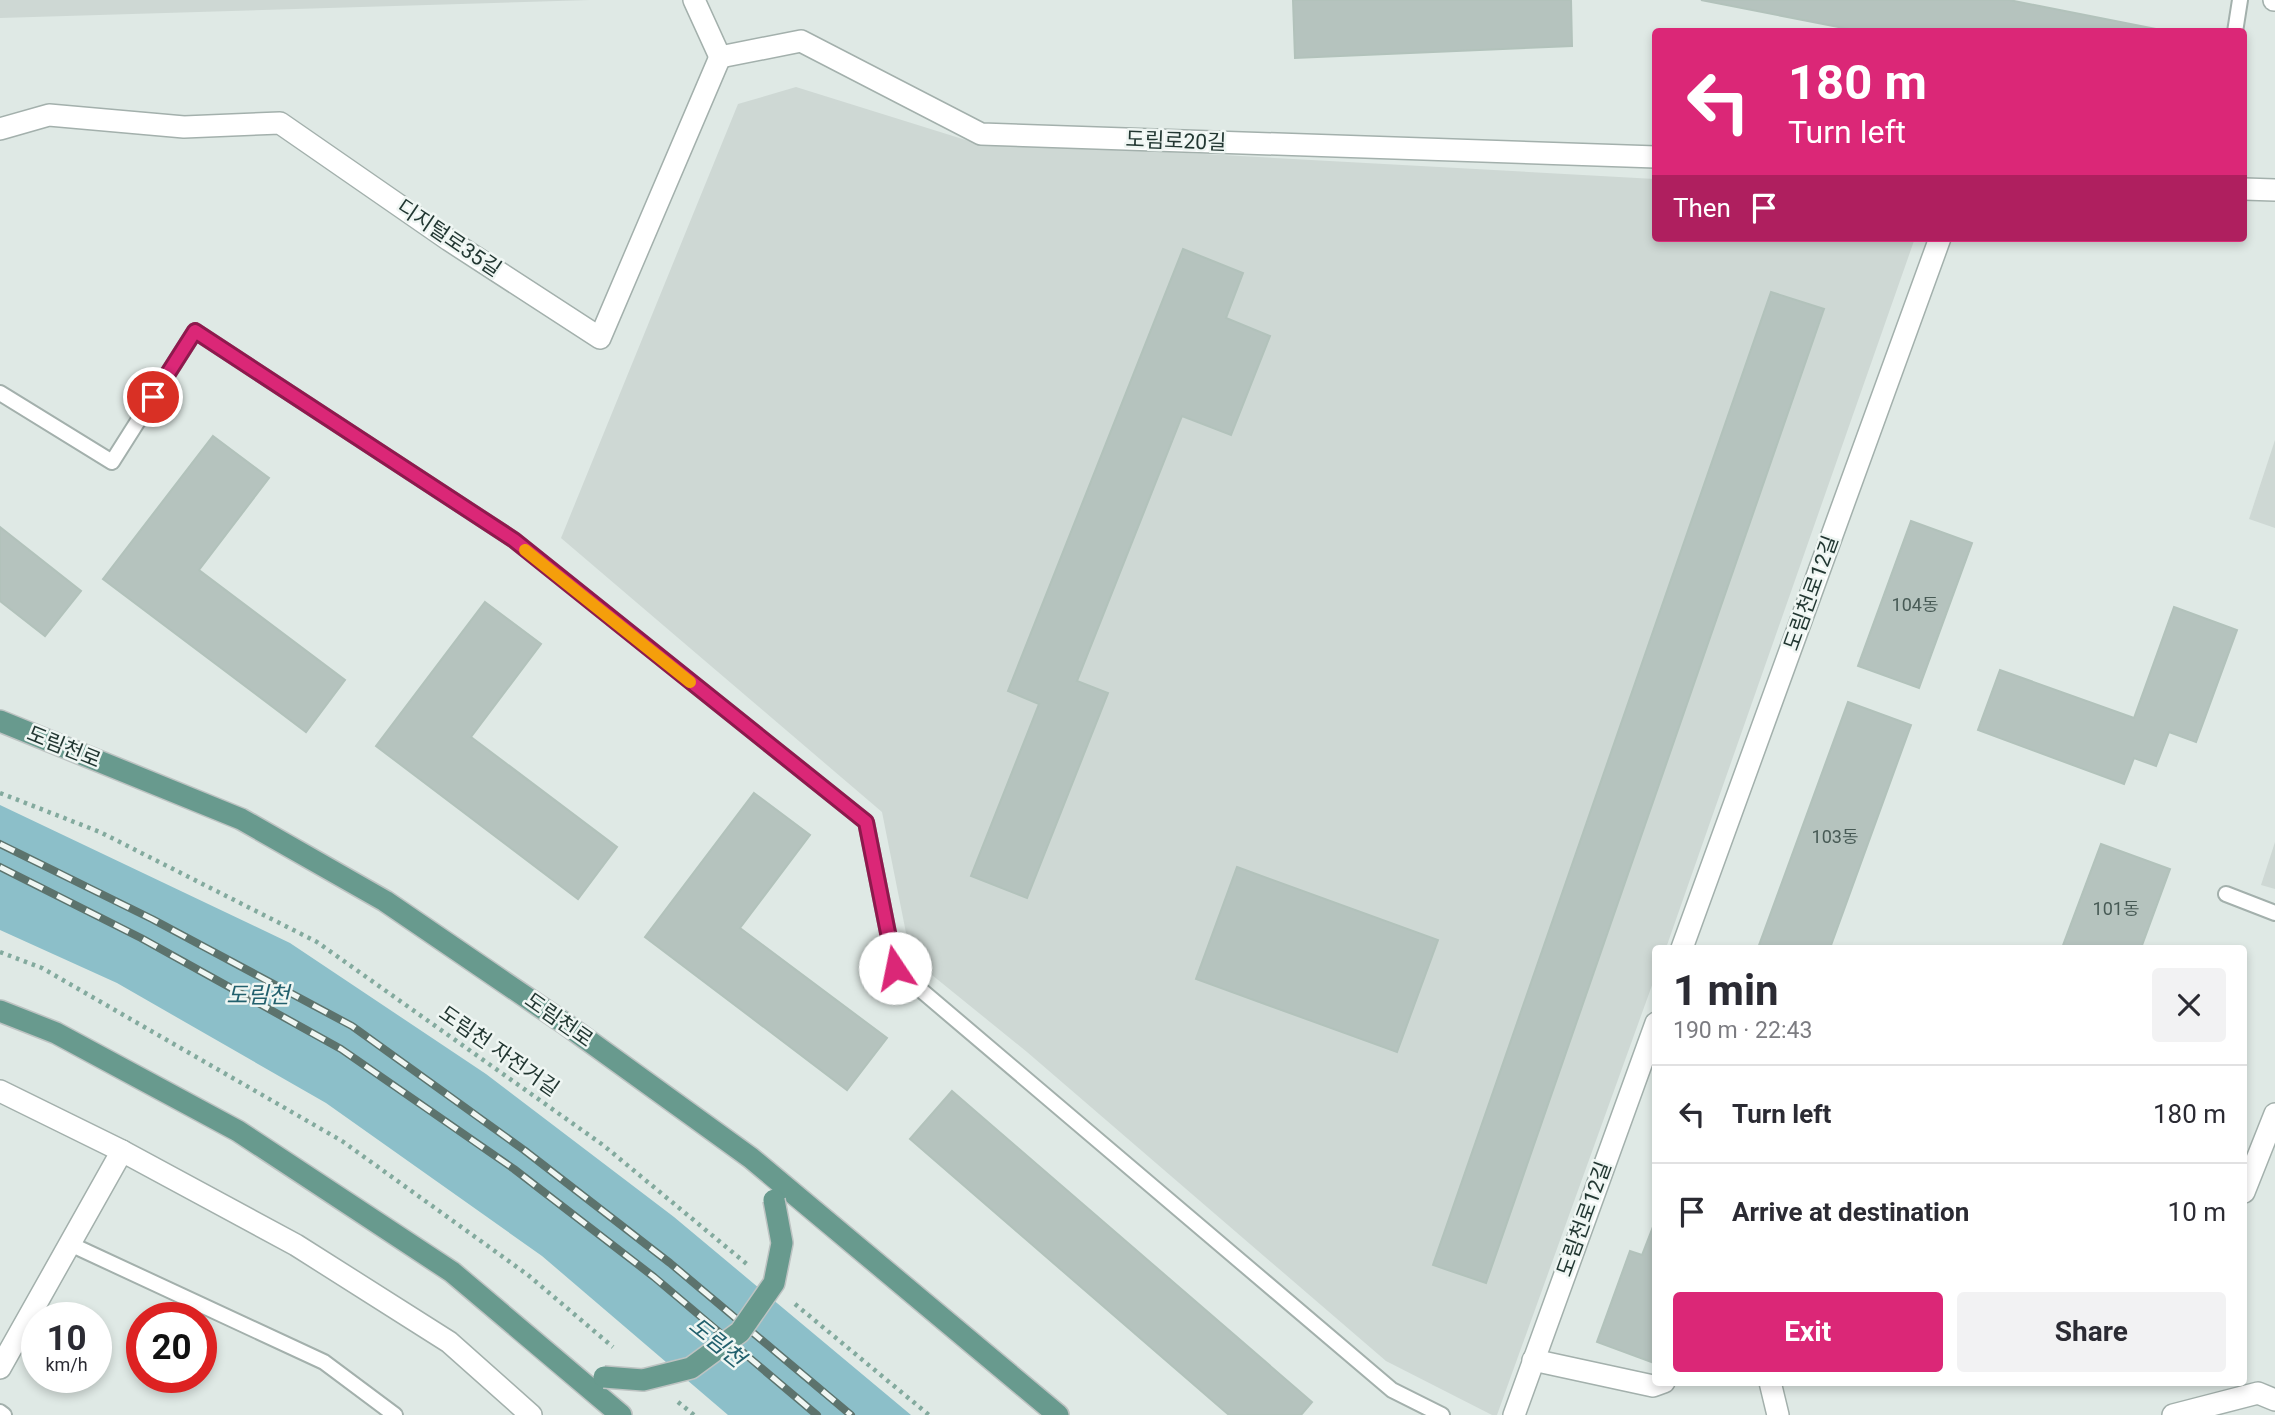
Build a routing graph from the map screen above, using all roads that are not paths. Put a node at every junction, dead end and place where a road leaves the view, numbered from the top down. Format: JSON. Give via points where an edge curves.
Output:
{"nodes":[{"id":1,"x":695,"y":0,"type":"edge"},
{"id":2,"x":2240,"y":0,"type":"edge"},
{"id":3,"x":2236,"y":28,"type":"edge"},
{"id":4,"x":720,"y":57,"type":"junction"},
{"id":5,"x":0,"y":129,"type":"edge"},
{"id":6,"x":1652,"y":157,"type":"edge"},
{"id":7,"x":2247,"y":188,"type":"edge"},
{"id":8,"x":2275,"y":190,"type":"edge"},
{"id":9,"x":1939,"y":242,"type":"edge"},
{"id":10,"x":0,"y":393,"type":"edge"},
{"id":11,"x":0,"y":721,"type":"edge"},
{"id":12,"x":2226,"y":894,"type":"dead end"},
{"id":13,"x":2275,"y":913,"type":"edge"},
{"id":14,"x":1683,"y":945,"type":"edge"},
{"id":15,"x":0,"y":1011,"type":"edge"},
{"id":16,"x":1652,"y":1034,"type":"edge"},
{"id":17,"x":0,"y":1091,"type":"edge"},
{"id":18,"x":2275,"y":1114,"type":"edge"},
{"id":19,"x":122,"y":1151,"type":"junction"},
{"id":20,"x":751,"y":1158,"type":"junction"},
{"id":21,"x":2247,"y":1184,"type":"edge"},
{"id":22,"x":70,"y":1244,"type":"junction"},
{"id":23,"x":9,"y":1332,"type":"edge"},
{"id":24,"x":1533,"y":1360,"type":"junction"},
{"id":25,"x":0,"y":1368,"type":"edge"},
{"id":26,"x":571,"y":1372,"type":"junction"},
{"id":27,"x":1652,"y":1386,"type":"edge"},
{"id":28,"x":1771,"y":1386,"type":"edge"},
{"id":29,"x":2275,"y":1400,"type":"edge"},
{"id":30,"x":395,"y":1415,"type":"edge"},
{"id":31,"x":531,"y":1415,"type":"edge"},
{"id":32,"x":621,"y":1415,"type":"edge"},
{"id":33,"x":1058,"y":1415,"type":"edge"},
{"id":34,"x":1442,"y":1415,"type":"edge"},
{"id":35,"x":1514,"y":1415,"type":"edge"},
{"id":36,"x":1778,"y":1415,"type":"edge"},
{"id":37,"x":2173,"y":1415,"type":"edge"}],
"edges":[{"from":1,"to":4,"type":"street"},
{"from":2,"to":3,"type":"lane"},
{"from":4,"to":5,"type":"street","name":"디지털로35길","via":[[600,338],[280,123],[184,127],[49,115]]},
{"from":4,"to":6,"type":"street","name":"도림로20길","via":[[801,41],[981,134]]},
{"from":7,"to":8,"type":"street"},
{"from":9,"to":14,"type":"street","name":"도림천로12길"},
{"from":10,"to":34,"type":"lane","via":[[112,462],[195,331],[514,540],[866,822],[895,968],[1392,1390]]},
{"from":11,"to":20,"type":"main road","name":"도림천로","via":[[241,820],[385,901]]},
{"from":12,"to":13,"type":"lane"},
{"from":15,"to":26,"type":"main road","via":[[56,1033],[238,1131],[452,1272]]},
{"from":16,"to":24,"type":"street","name":"도림천로12길"},
{"from":17,"to":19,"type":"street"},
{"from":18,"to":21,"type":"street"},
{"from":19,"to":22,"type":"street"},
{"from":19,"to":31,"type":"street","via":[[296,1245],[449,1342]]},
{"from":20,"to":26,"type":"main road","bridge":true,"via":[[774,1200],[782,1243],[774,1283],[740,1332],[691,1368],[643,1380]]},
{"from":20,"to":33,"type":"main road","name":"도림천로"},
{"from":22,"to":23,"type":"street"},
{"from":22,"to":30,"type":"lane","via":[[324,1362]]},
{"from":23,"to":25,"type":"street"},
{"from":24,"to":27,"type":"street"},
{"from":24,"to":35,"type":"street","name":"도림천로12길"},
{"from":26,"to":32,"type":"main road"},
{"from":28,"to":36,"type":"street"},
{"from":29,"to":37,"type":"street","via":[[2258,1393]]}]}
